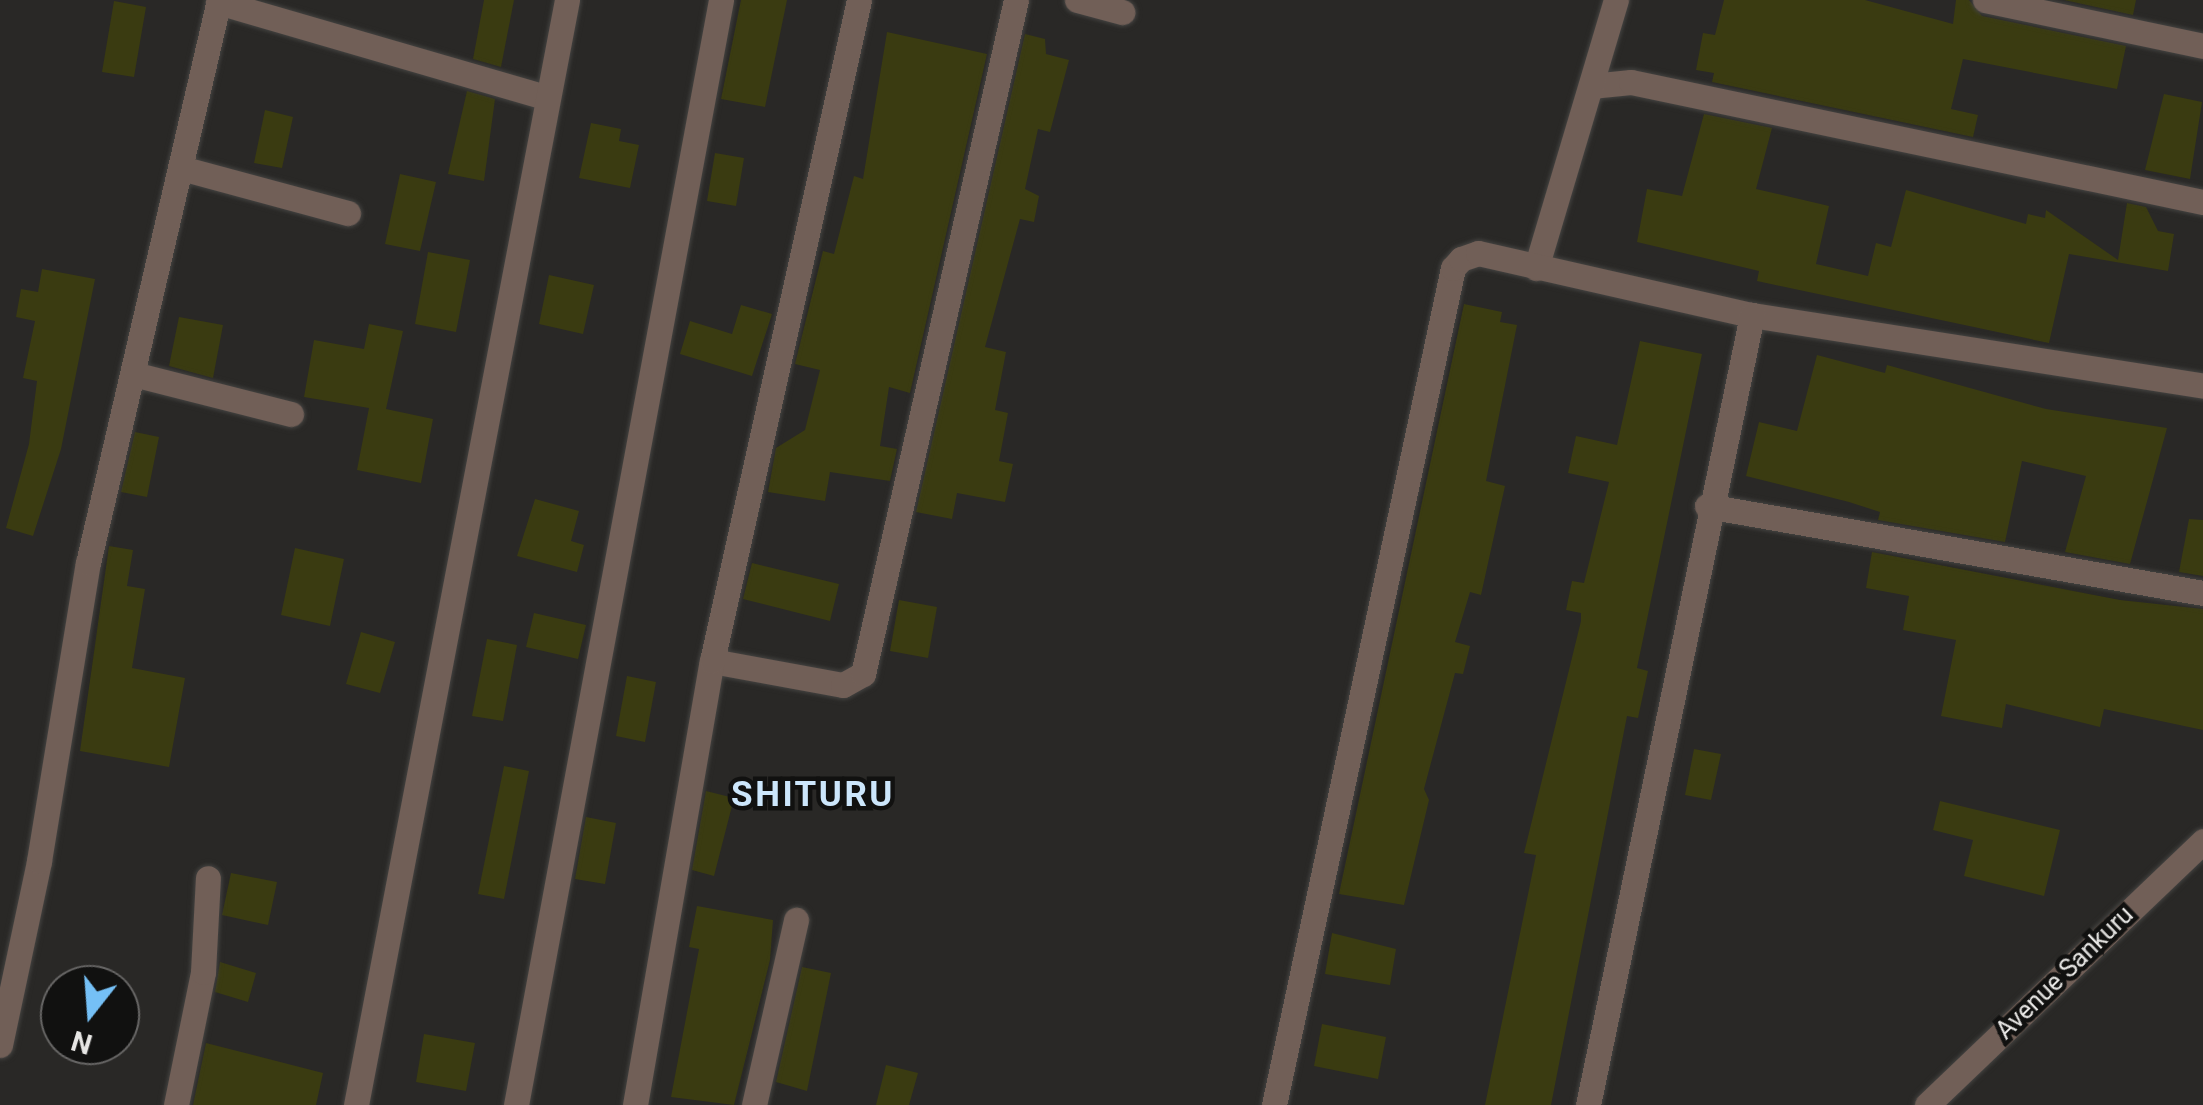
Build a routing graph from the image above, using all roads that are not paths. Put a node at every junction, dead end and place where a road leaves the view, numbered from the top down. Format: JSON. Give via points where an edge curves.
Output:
{"nodes":[{"id":1,"x":567,"y":0,"type":"edge"},
{"id":2,"x":720,"y":0,"type":"edge"},
{"id":3,"x":860,"y":0,"type":"edge"},
{"id":4,"x":1016,"y":0,"type":"edge"},
{"id":5,"x":1077,"y":0,"type":"edge"},
{"id":6,"x":1616,"y":0,"type":"edge"},
{"id":7,"x":1984,"y":0,"type":"edge"},
{"id":8,"x":218,"y":1,"type":"edge"},
{"id":9,"x":1122,"y":12,"type":"dead end"},
{"id":10,"x":2203,"y":46,"type":"edge"},
{"id":11,"x":1591,"y":86,"type":"junction"},
{"id":12,"x":546,"y":97,"type":"junction"},
{"id":13,"x":181,"y":168,"type":"junction"},
{"id":14,"x":2203,"y":202,"type":"edge"},
{"id":15,"x":348,"y":212,"type":"dead end"},
{"id":16,"x":1536,"y":268,"type":"junction"},
{"id":17,"x":1752,"y":315,"type":"junction"},
{"id":18,"x":133,"y":374,"type":"junction"},
{"id":19,"x":2203,"y":386,"type":"edge"},
{"id":20,"x":291,"y":414,"type":"dead end"},
{"id":21,"x":1708,"y":506,"type":"junction"},
{"id":22,"x":2203,"y":593,"type":"edge"},
{"id":23,"x":712,"y":660,"type":"junction"},
{"id":24,"x":2203,"y":841,"type":"edge"},
{"id":25,"x":208,"y":878,"type":"dead end"},
{"id":26,"x":796,"y":920,"type":"dead end"},
{"id":27,"x":0,"y":1045,"type":"edge"},
{"id":28,"x":176,"y":1105,"type":"edge"},
{"id":29,"x":356,"y":1105,"type":"edge"},
{"id":30,"x":516,"y":1105,"type":"edge"},
{"id":31,"x":635,"y":1105,"type":"edge"},
{"id":32,"x":754,"y":1105,"type":"edge"},
{"id":33,"x":1274,"y":1105,"type":"edge"},
{"id":34,"x":1588,"y":1105,"type":"edge"},
{"id":35,"x":1927,"y":1105,"type":"edge"}],
"edges":[{"from":1,"to":12,"type":"street"},
{"from":2,"to":30,"type":"street"},
{"from":3,"to":23,"type":"street"},
{"from":4,"to":23,"type":"street","via":[[863,674],[843,685]]},
{"from":5,"to":9,"type":"street"},
{"from":6,"to":11,"type":"street"},
{"from":7,"to":10,"type":"street"},
{"from":8,"to":12,"type":"street"},
{"from":8,"to":13,"type":"street"},
{"from":11,"to":14,"type":"street","via":[[1631,82]]},
{"from":11,"to":16,"type":"street"},
{"from":12,"to":29,"type":"street"},
{"from":13,"to":15,"type":"street"},
{"from":13,"to":18,"type":"street"},
{"from":16,"to":17,"type":"street"},
{"from":16,"to":33,"type":"street","via":[[1478,253],[1453,268]]},
{"from":17,"to":19,"type":"street"},
{"from":17,"to":21,"type":"street"},
{"from":18,"to":20,"type":"street"},
{"from":18,"to":27,"type":"street","via":[[88,564],[40,861]]},
{"from":21,"to":22,"type":"street"},
{"from":21,"to":34,"type":"street"},
{"from":23,"to":31,"type":"street"},
{"from":24,"to":35,"type":"street","name":"Avenue Sankuru"},
{"from":25,"to":28,"type":"street","via":[[203,972]]},
{"from":26,"to":32,"type":"street"}]}
